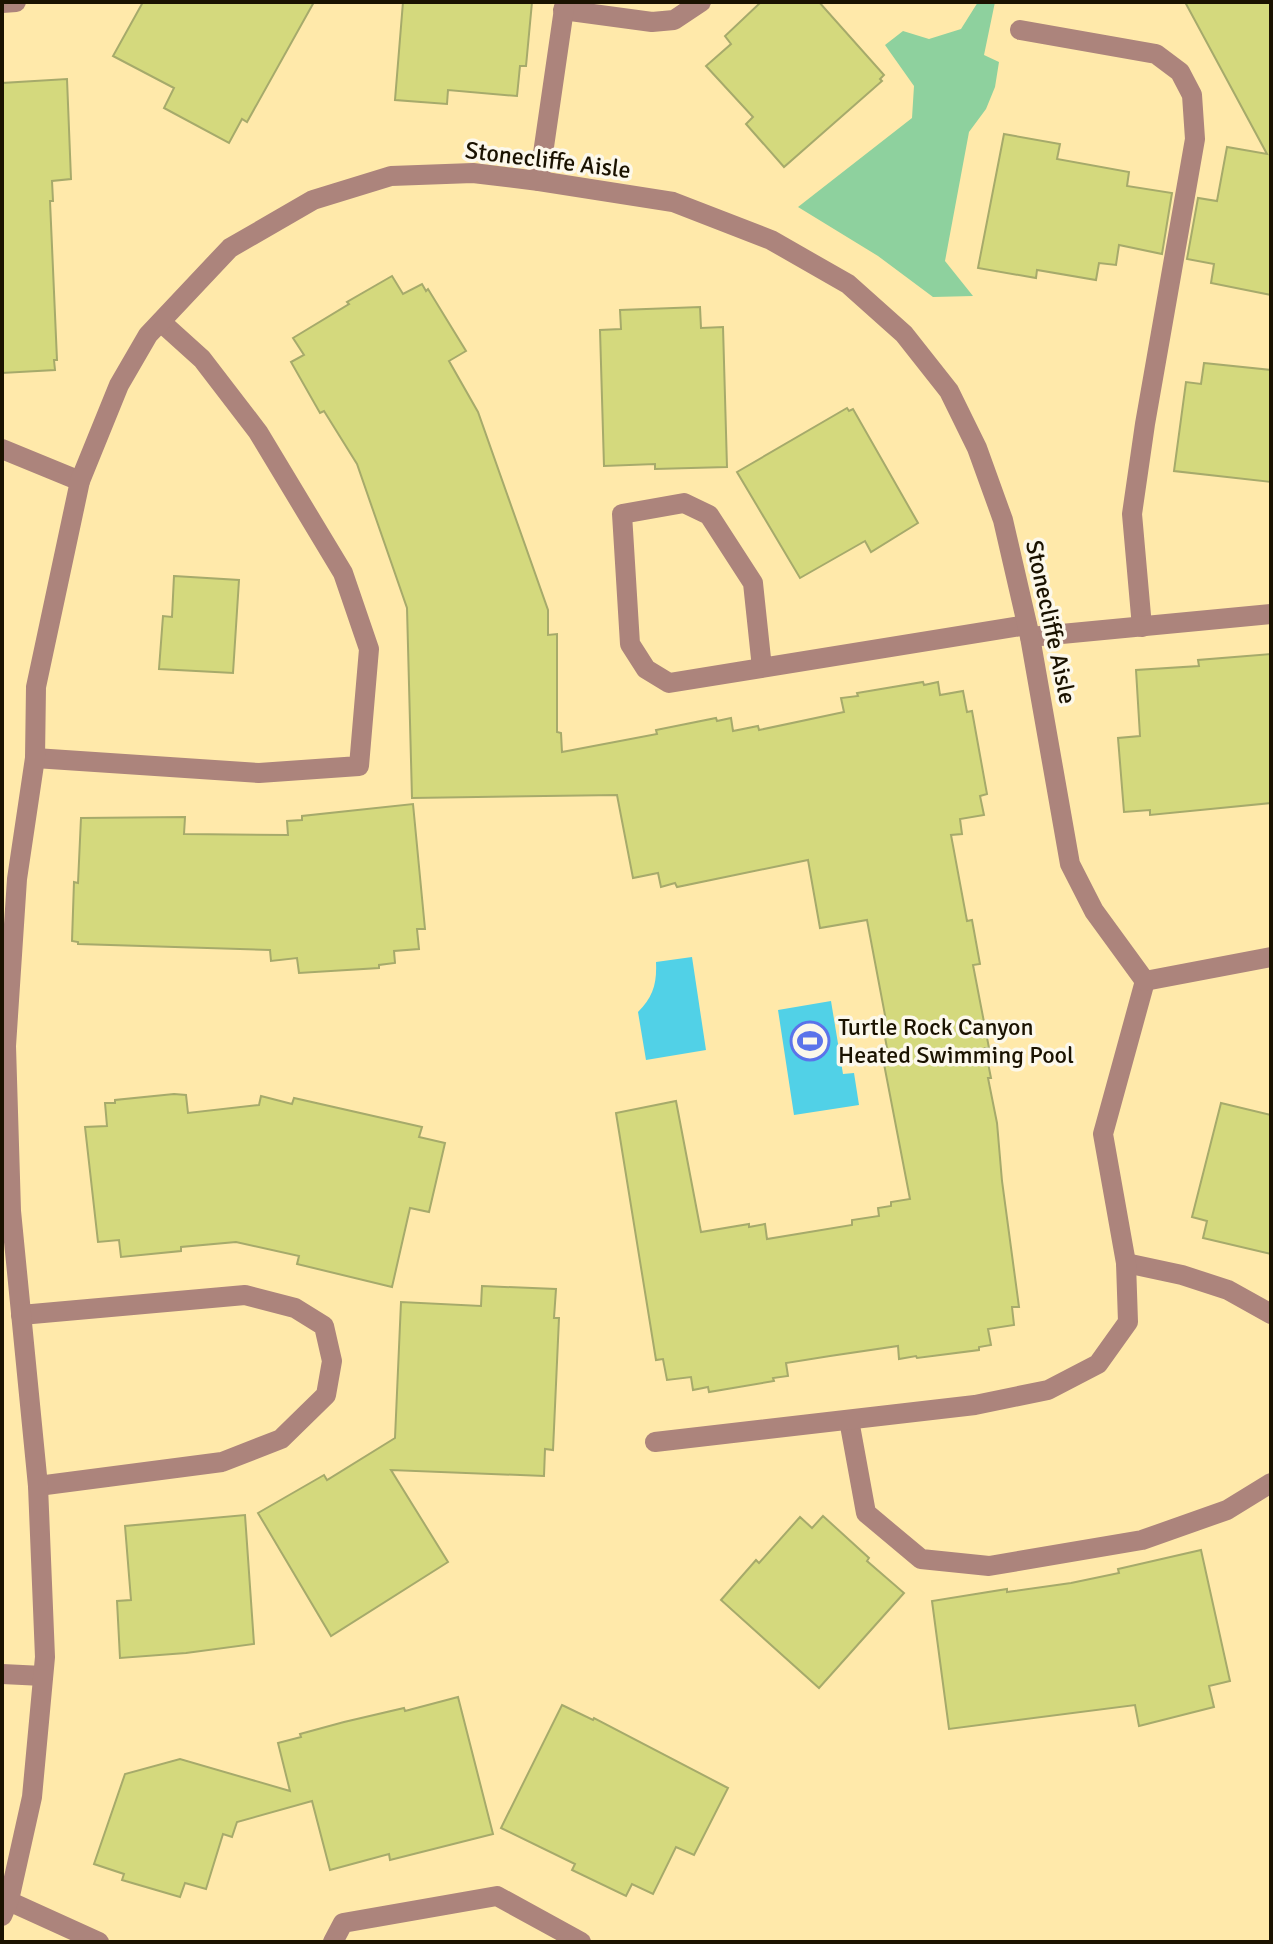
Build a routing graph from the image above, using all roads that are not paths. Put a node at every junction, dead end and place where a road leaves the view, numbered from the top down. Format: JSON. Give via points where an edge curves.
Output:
{"nodes":[{"id":1,"x":16,"y":2,"type":"edge"},
{"id":2,"x":701,"y":2,"type":"edge"},
{"id":3,"x":2,"y":3,"type":"edge"},
{"id":4,"x":564,"y":6,"type":"edge"},
{"id":5,"x":1020,"y":30,"type":"dead end"},
{"id":6,"x":539,"y":181,"type":"junction"},
{"id":7,"x":161,"y":322,"type":"junction"},
{"id":8,"x":2,"y":449,"type":"edge"},
{"id":9,"x":80,"y":481,"type":"junction"},
{"id":10,"x":1271,"y":614,"type":"edge"},
{"id":11,"x":1142,"y":627,"type":"junction"},
{"id":12,"x":1028,"y":631,"type":"junction"},
{"id":13,"x":762,"y":668,"type":"junction"},
{"id":14,"x":35,"y":758,"type":"junction"},
{"id":15,"x":9,"y":879,"type":"edge"},
{"id":16,"x":1271,"y":957,"type":"edge"},
{"id":17,"x":1145,"y":981,"type":"junction"},
{"id":18,"x":6,"y":1211,"type":"edge"},
{"id":19,"x":1126,"y":1263,"type":"junction"},
{"id":20,"x":1271,"y":1314,"type":"edge"},
{"id":21,"x":21,"y":1315,"type":"junction"},
{"id":22,"x":849,"y":1420,"type":"junction"},
{"id":23,"x":655,"y":1442,"type":"dead end"},
{"id":24,"x":1271,"y":1483,"type":"edge"},
{"id":25,"x":38,"y":1486,"type":"junction"},
{"id":26,"x":2,"y":1674,"type":"edge"},
{"id":27,"x":43,"y":1676,"type":"junction"},
{"id":28,"x":4,"y":1905,"type":"edge"},
{"id":29,"x":99,"y":1942,"type":"edge"},
{"id":30,"x":333,"y":1942,"type":"edge"},
{"id":31,"x":581,"y":1942,"type":"edge"}],
"edges":[{"from":1,"to":3,"type":"street"},
{"from":2,"to":4,"type":"street","via":[[674,20],[652,22]]},
{"from":4,"to":6,"type":"street"},
{"from":5,"to":11,"type":"street","via":[[1156,54],[1180,72],[1192,95],[1195,139],[1132,514]]},
{"from":6,"to":7,"type":"street","name":"Stonecliffe Aisle","via":[[473,173],[391,176],[313,200],[230,248]]},
{"from":6,"to":12,"type":"street","name":"Stonecliffe Aisle","via":[[673,202],[771,240],[848,284],[904,334],[949,391],[977,448],[1003,520]]},
{"from":7,"to":9,"type":"street","name":"Stonecliffe Aisle","via":[[119,385]]},
{"from":7,"to":14,"type":"street","via":[[202,359],[258,432],[343,573],[369,649],[359,766],[259,773]]},
{"from":8,"to":9,"type":"street"},
{"from":9,"to":14,"type":"street","name":"Stonecliffe Aisle","via":[[36,687]]},
{"from":10,"to":11,"type":"street"},
{"from":11,"to":12,"type":"street"},
{"from":12,"to":13,"type":"street"},
{"from":12,"to":17,"type":"street","name":"Stonecliffe Aisle","via":[[1070,864],[1094,911]]},
{"from":13,"to":13,"type":"street","via":[[669,683],[646,669],[630,644],[622,514],[684,503],[709,515],[753,583]]},
{"from":14,"to":15,"type":"street","name":"Stonecliffe Aisle"},
{"from":15,"to":18,"type":"street","name":"Stonecliffe Aisle"},
{"from":16,"to":17,"type":"street"},
{"from":17,"to":19,"type":"street","via":[[1103,1134]]},
{"from":18,"to":21,"type":"street","name":"Stonecliffe Aisle"},
{"from":19,"to":20,"type":"street","via":[[1228,1290]]},
{"from":19,"to":22,"type":"street","via":[[1128,1322],[1098,1364],[1048,1390]]},
{"from":21,"to":25,"type":"street","name":"Stonecliffe Aisle"},
{"from":21,"to":25,"type":"street","via":[[245,1295],[295,1308],[324,1326],[332,1361],[326,1395],[281,1439],[222,1462]]},
{"from":22,"to":23,"type":"street"},
{"from":22,"to":24,"type":"street","via":[[866,1513],[921,1559],[989,1566],[1142,1540],[1227,1510]]},
{"from":25,"to":27,"type":"street","name":"Stonecliffe Aisle"},
{"from":26,"to":27,"type":"street"},
{"from":27,"to":28,"type":"street","name":"Stonecliffe Aisle","via":[[32,1797]]},
{"from":28,"to":29,"type":"street"},
{"from":30,"to":31,"type":"street","via":[[343,1923],[497,1896]]}]}
